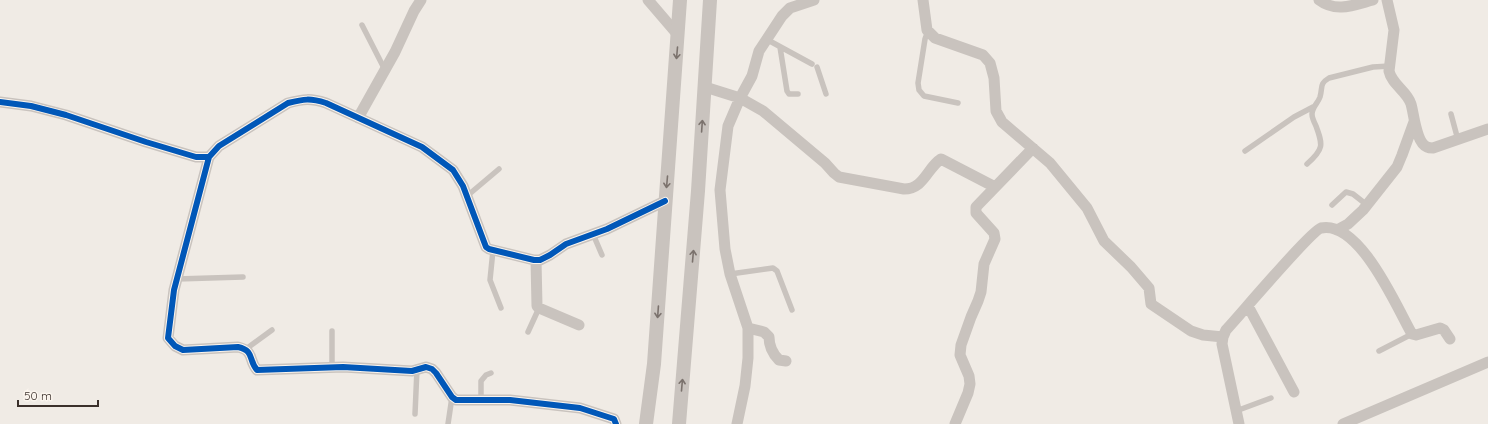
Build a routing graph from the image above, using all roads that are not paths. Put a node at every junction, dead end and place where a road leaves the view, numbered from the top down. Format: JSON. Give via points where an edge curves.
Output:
{"nodes":[{"id":1,"x":421,"y":0,"type":"edge"},
{"id":2,"x":648,"y":0,"type":"edge"},
{"id":3,"x":680,"y":0,"type":"edge"},
{"id":4,"x":710,"y":0,"type":"edge"},
{"id":5,"x":814,"y":0,"type":"edge"},
{"id":6,"x":924,"y":0,"type":"edge"},
{"id":7,"x":1319,"y":0,"type":"edge"},
{"id":8,"x":1373,"y":0,"type":"edge"},
{"id":9,"x":1387,"y":0,"type":"edge"},
{"id":10,"x":362,"y":25,"type":"dead end"},
{"id":11,"x":928,"y":31,"type":"junction"},
{"id":12,"x":678,"y":35,"type":"junction"},
{"id":13,"x":766,"y":39,"type":"junction"},
{"id":14,"x":780,"y":47,"type":"junction"},
{"id":15,"x":1390,"y":66,"type":"junction"},
{"id":16,"x":385,"y":70,"type":"junction"},
{"id":17,"x":705,"y":87,"type":"junction"},
{"id":18,"x":798,"y":94,"type":"dead end"},
{"id":19,"x":826,"y":94,"type":"dead end"},
{"id":20,"x":740,"y":98,"type":"junction"},
{"id":21,"x":0,"y":102,"type":"edge"},
{"id":22,"x":958,"y":103,"type":"dead end"},
{"id":23,"x":1313,"y":108,"type":"junction"},
{"id":24,"x":1451,"y":114,"type":"dead end"},
{"id":25,"x":358,"y":118,"type":"junction"},
{"id":26,"x":1414,"y":122,"type":"junction"},
{"id":27,"x":1488,"y":129,"type":"edge"},
{"id":28,"x":1458,"y":140,"type":"junction"},
{"id":29,"x":1033,"y":148,"type":"junction"},
{"id":30,"x":1245,"y":151,"type":"dead end"},
{"id":31,"x":209,"y":157,"type":"junction"},
{"id":32,"x":1307,"y":164,"type":"dead end"},
{"id":33,"x":499,"y":169,"type":"dead end"},
{"id":34,"x":995,"y":187,"type":"junction"},
{"id":35,"x":467,"y":196,"type":"junction"},
{"id":36,"x":665,"y":202,"type":"junction"},
{"id":37,"x":1332,"y":205,"type":"dead end"},
{"id":38,"x":1367,"y":205,"type":"junction"},
{"id":39,"x":1337,"y":230,"type":"junction"},
{"id":40,"x":593,"y":234,"type":"junction"},
{"id":41,"x":493,"y":250,"type":"junction"},
{"id":42,"x":602,"y":255,"type":"dead end"},
{"id":43,"x":536,"y":260,"type":"junction"},
{"id":44,"x":730,"y":274,"type":"junction"},
{"id":45,"x":243,"y":277,"type":"dead end"},
{"id":46,"x":177,"y":279,"type":"junction"},
{"id":47,"x":1248,"y":306,"type":"junction"},
{"id":48,"x":501,"y":308,"type":"dead end"},
{"id":49,"x":539,"y":308,"type":"junction"},
{"id":50,"x":792,"y":310,"type":"dead end"},
{"id":51,"x":579,"y":325,"type":"dead end"},
{"id":52,"x":748,"y":328,"type":"junction"},
{"id":53,"x":272,"y":330,"type":"dead end"},
{"id":54,"x":332,"y":331,"type":"dead end"},
{"id":55,"x":528,"y":332,"type":"dead end"},
{"id":56,"x":1412,"y":334,"type":"junction"},
{"id":57,"x":1223,"y":337,"type":"junction"},
{"id":58,"x":1450,"y":339,"type":"dead end"},
{"id":59,"x":246,"y":349,"type":"junction"},
{"id":60,"x":1379,"y":351,"type":"dead end"},
{"id":61,"x":786,"y":361,"type":"dead end"},
{"id":62,"x":1488,"y":362,"type":"edge"},
{"id":63,"x":332,"y":368,"type":"junction"},
{"id":64,"x":417,"y":369,"type":"junction"},
{"id":65,"x":491,"y":373,"type":"dead end"},
{"id":66,"x":1294,"y":392,"type":"dead end"},
{"id":67,"x":452,"y":397,"type":"junction"},
{"id":68,"x":1271,"y":398,"type":"dead end"},
{"id":69,"x":481,"y":400,"type":"junction"},
{"id":70,"x":1236,"y":411,"type":"junction"},
{"id":71,"x":414,"y":414,"type":"dead end"},
{"id":72,"x":448,"y":424,"type":"edge"},
{"id":73,"x":616,"y":424,"type":"edge"},
{"id":74,"x":646,"y":424,"type":"edge"},
{"id":75,"x":679,"y":424,"type":"edge"},
{"id":76,"x":737,"y":424,"type":"edge"},
{"id":77,"x":954,"y":424,"type":"edge"},
{"id":78,"x":1240,"y":424,"type":"edge"},
{"id":79,"x":1343,"y":424,"type":"edge"}],
"edges":[{"from":1,"to":16,"type":"street"},
{"from":2,"to":12,"type":"street"},
{"from":3,"to":12,"type":"street"},
{"from":4,"to":17,"type":"street"},
{"from":5,"to":13,"type":"street","via":[[786,11]]},
{"from":6,"to":11,"type":"street"},
{"from":7,"to":8,"type":"street","via":[[1334,7],[1346,8]]},
{"from":9,"to":15,"type":"street","via":[[1394,30]]},
{"from":10,"to":16,"type":"lane"},
{"from":11,"to":22,"type":"lane","via":[[918,83],[919,90],[924,96]]},
{"from":11,"to":29,"type":"street","via":[[935,38],[983,54],[990,63],[994,78],[998,117]]},
{"from":12,"to":36,"type":"street","one_way":true},
{"from":13,"to":14,"type":"lane"},
{"from":13,"to":20,"type":"street","via":[[759,51],[752,76]]},
{"from":14,"to":18,"type":"lane","via":[[786,91],[789,94]]},
{"from":14,"to":19,"type":"lane","via":[[814,65]]},
{"from":15,"to":23,"type":"lane","via":[[1329,78],[1324,81],[1321,95]]},
{"from":15,"to":26,"type":"street","via":[[1390,78],[1408,98]]},
{"from":16,"to":25,"type":"street"},
{"from":17,"to":20,"type":"street"},
{"from":75,"to":17,"type":"street","one_way":true},
{"from":20,"to":34,"type":"street","via":[[780,124],[839,177],[910,189],[924,180],[941,159]]},
{"from":20,"to":44,"type":"street","via":[[728,126],[720,190],[725,249]]},
{"from":21,"to":31,"type":"street","via":[[66,115],[196,157]]},
{"from":23,"to":30,"type":"lane","via":[[1294,117]]},
{"from":23,"to":32,"type":"lane","via":[[1312,115],[1322,141],[1317,154]]},
{"from":24,"to":28,"type":"lane"},
{"from":25,"to":31,"type":"street","via":[[314,99],[288,103],[219,146]]},
{"from":25,"to":35,"type":"street","via":[[422,147],[453,170]]},
{"from":26,"to":28,"type":"street","via":[[1426,147],[1433,148]]},
{"from":26,"to":38,"type":"street","via":[[1397,167]]},
{"from":27,"to":28,"type":"street"},
{"from":29,"to":34,"type":"street"},
{"from":29,"to":57,"type":"street","via":[[1050,163],[1087,208],[1104,241],[1146,284],[1151,304],[1191,331]]},
{"from":31,"to":46,"type":"street"},
{"from":33,"to":35,"type":"lane"},
{"from":34,"to":77,"type":"street","via":[[978,203],[975,210],[994,233],[995,239],[984,264],[981,292],[961,345],[960,355],[970,384]]},
{"from":35,"to":41,"type":"street","via":[[486,247]]},
{"from":36,"to":40,"type":"street"},
{"from":36,"to":74,"type":"street","one_way":true,"via":[[654,364]]},
{"from":37,"to":38,"type":"lane","via":[[1346,192],[1354,194]]},
{"from":38,"to":39,"type":"street","via":[[1348,224]]},
{"from":39,"to":47,"type":"street","via":[[1321,228],[1316,231]]},
{"from":39,"to":56,"type":"street","via":[[1355,241],[1370,260]]},
{"from":40,"to":42,"type":"lane"},
{"from":40,"to":43,"type":"street","via":[[566,244],[550,255]]},
{"from":41,"to":43,"type":"street"},
{"from":41,"to":48,"type":"lane","via":[[490,280]]},
{"from":43,"to":49,"type":"street"},
{"from":44,"to":50,"type":"lane","via":[[773,268],[777,271]]},
{"from":44,"to":52,"type":"street"},
{"from":45,"to":46,"type":"lane"},
{"from":46,"to":59,"type":"street","via":[[168,329],[170,341],[183,350],[238,347]]},
{"from":47,"to":57,"type":"street","via":[[1226,330]]},
{"from":47,"to":66,"type":"street"},
{"from":49,"to":51,"type":"street"},
{"from":49,"to":55,"type":"lane"},
{"from":52,"to":61,"type":"street","via":[[769,336],[769,343],[775,356]]},
{"from":52,"to":76,"type":"street","via":[[745,386]]},
{"from":53,"to":59,"type":"lane"},
{"from":54,"to":63,"type":"lane"},
{"from":56,"to":58,"type":"street","via":[[1440,328]]},
{"from":56,"to":60,"type":"lane"},
{"from":57,"to":70,"type":"street"},
{"from":59,"to":63,"type":"street","via":[[257,370]]},
{"from":62,"to":79,"type":"street"},
{"from":63,"to":64,"type":"street"},
{"from":64,"to":67,"type":"street","via":[[432,369]]},
{"from":64,"to":71,"type":"lane"},
{"from":65,"to":69,"type":"lane","via":[[481,381]]},
{"from":67,"to":69,"type":"street","via":[[462,401]]},
{"from":67,"to":72,"type":"lane"},
{"from":68,"to":70,"type":"lane"},
{"from":69,"to":73,"type":"street","via":[[510,400],[580,408],[614,419]]},
{"from":70,"to":78,"type":"street"}]}
